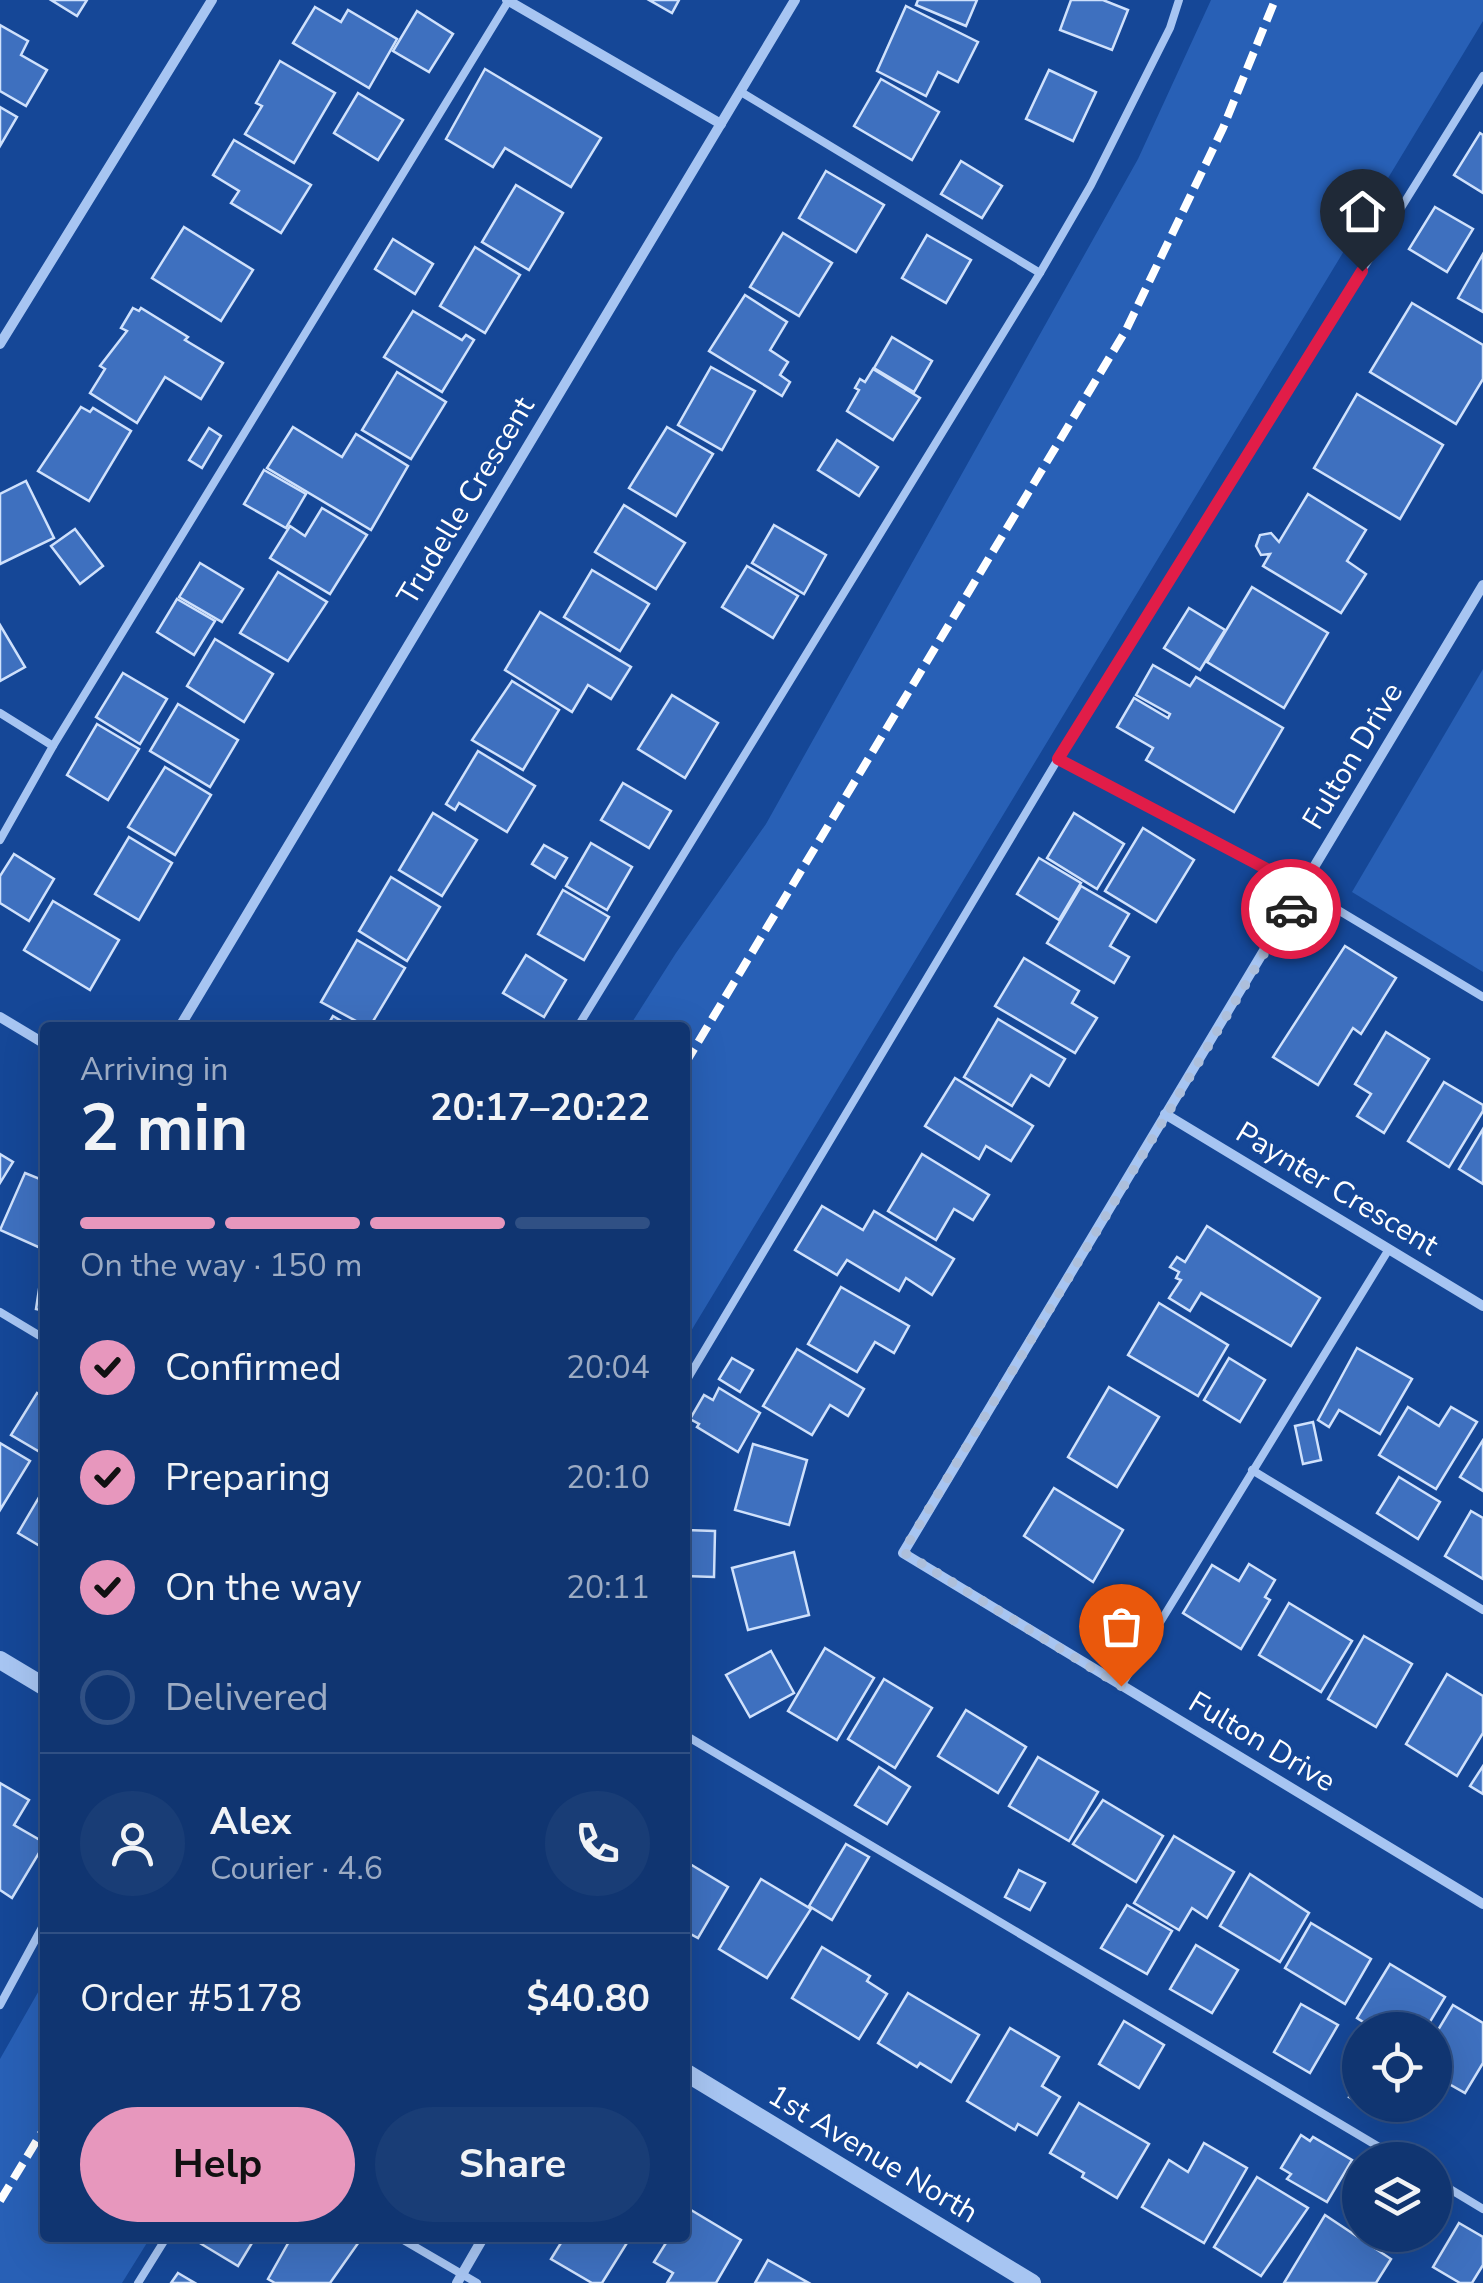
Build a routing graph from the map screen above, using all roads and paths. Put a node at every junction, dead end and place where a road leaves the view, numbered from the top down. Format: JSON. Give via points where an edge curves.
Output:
{"nodes":[{"id":1,"x":212,"y":0,"type":"edge"},
{"id":2,"x":508,"y":0,"type":"edge"},
{"id":3,"x":794,"y":0,"type":"edge"},
{"id":4,"x":1179,"y":0,"type":"edge"},
{"id":5,"x":1483,"y":76,"type":"edge"},
{"id":6,"x":741,"y":92,"type":"junction"},
{"id":7,"x":721,"y":124,"type":"junction"},
{"id":8,"x":1040,"y":273,"type":"junction"},
{"id":9,"x":0,"y":344,"type":"edge"},
{"id":10,"x":1483,"y":585,"type":"edge"},
{"id":11,"x":0,"y":714,"type":"edge"},
{"id":12,"x":53,"y":746,"type":"junction"},
{"id":13,"x":1058,"y":759,"type":"junction"},
{"id":14,"x":0,"y":840,"type":"edge"},
{"id":15,"x":1303,"y":888,"type":"junction"},
{"id":16,"x":1483,"y":997,"type":"edge"},
{"id":17,"x":0,"y":1017,"type":"edge"},
{"id":18,"x":183,"y":1022,"type":"edge"},
{"id":19,"x":582,"y":1022,"type":"edge"},
{"id":20,"x":40,"y":1041,"type":"edge"},
{"id":21,"x":1165,"y":1114,"type":"junction"},
{"id":22,"x":1388,"y":1249,"type":"junction"},
{"id":23,"x":1483,"y":1306,"type":"edge"},
{"id":24,"x":0,"y":1312,"type":"edge"},
{"id":25,"x":40,"y":1337,"type":"edge"},
{"id":26,"x":690,"y":1375,"type":"edge"},
{"id":27,"x":1252,"y":1470,"type":"junction"},
{"id":28,"x":1483,"y":1610,"type":"edge"},
{"id":29,"x":0,"y":1660,"type":"edge"},
{"id":30,"x":40,"y":1684,"type":"edge"},
{"id":31,"x":1121,"y":1686,"type":"junction"},
{"id":32,"x":690,"y":1737,"type":"edge"},
{"id":33,"x":1483,"y":1904,"type":"edge"},
{"id":34,"x":40,"y":1931,"type":"edge"},
{"id":35,"x":1,"y":2001,"type":"edge"},
{"id":36,"x":690,"y":2075,"type":"edge"},
{"id":37,"x":1371,"y":2142,"type":"edge"},
{"id":38,"x":1452,"y":2190,"type":"edge"},
{"id":39,"x":1483,"y":2209,"type":"edge"},
{"id":40,"x":164,"y":2242,"type":"edge"},
{"id":41,"x":406,"y":2242,"type":"edge"},
{"id":42,"x":481,"y":2242,"type":"edge"},
{"id":43,"x":459,"y":2279,"type":"edge"},
{"id":44,"x":138,"y":2283,"type":"edge"},
{"id":45,"x":477,"y":2283,"type":"edge"},
{"id":46,"x":1032,"y":2283,"type":"edge"}],
"edges":[{"from":1,"to":9,"type":"street"},
{"from":2,"to":7,"type":"street"},
{"from":2,"to":12,"type":"lane"},
{"from":3,"to":6,"type":"street","name":"Trudelle Crescent"},
{"from":4,"to":8,"type":"lane","via":[[1091,185]]},
{"from":5,"to":13,"type":"lane"},
{"from":6,"to":7,"type":"street","name":"Trudelle Crescent"},
{"from":6,"to":8,"type":"lane"},
{"from":7,"to":18,"type":"street","name":"Trudelle Crescent"},
{"from":8,"to":19,"type":"lane"},
{"from":10,"to":15,"type":"street","name":"Fulton Drive"},
{"from":11,"to":12,"type":"lane"},
{"from":12,"to":14,"type":"lane"},
{"from":13,"to":15,"type":"lane"},
{"from":13,"to":26,"type":"lane"},
{"from":15,"to":16,"type":"lane"},
{"from":15,"to":21,"type":"street","name":"Fulton Drive"},
{"from":17,"to":20,"type":"street"},
{"from":21,"to":22,"type":"street","name":"Paynter Crescent"},
{"from":21,"to":31,"type":"street","name":"Fulton Drive","via":[[903,1552]]},
{"from":22,"to":23,"type":"street","name":"Paynter Crescent"},
{"from":22,"to":27,"type":"lane"},
{"from":24,"to":25,"type":"lane"},
{"from":27,"to":28,"type":"lane"},
{"from":27,"to":31,"type":"lane"},
{"from":29,"to":30,"type":"street"},
{"from":31,"to":33,"type":"street","name":"Fulton Drive"},
{"from":32,"to":37,"type":"lane"},
{"from":34,"to":35,"type":"lane"},
{"from":36,"to":46,"type":"street","name":"1st Avenue North"},
{"from":38,"to":39,"type":"lane"},
{"from":40,"to":44,"type":"lane"},
{"from":41,"to":43,"type":"lane"},
{"from":42,"to":43,"type":"street"},
{"from":43,"to":45,"type":"lane"}]}
